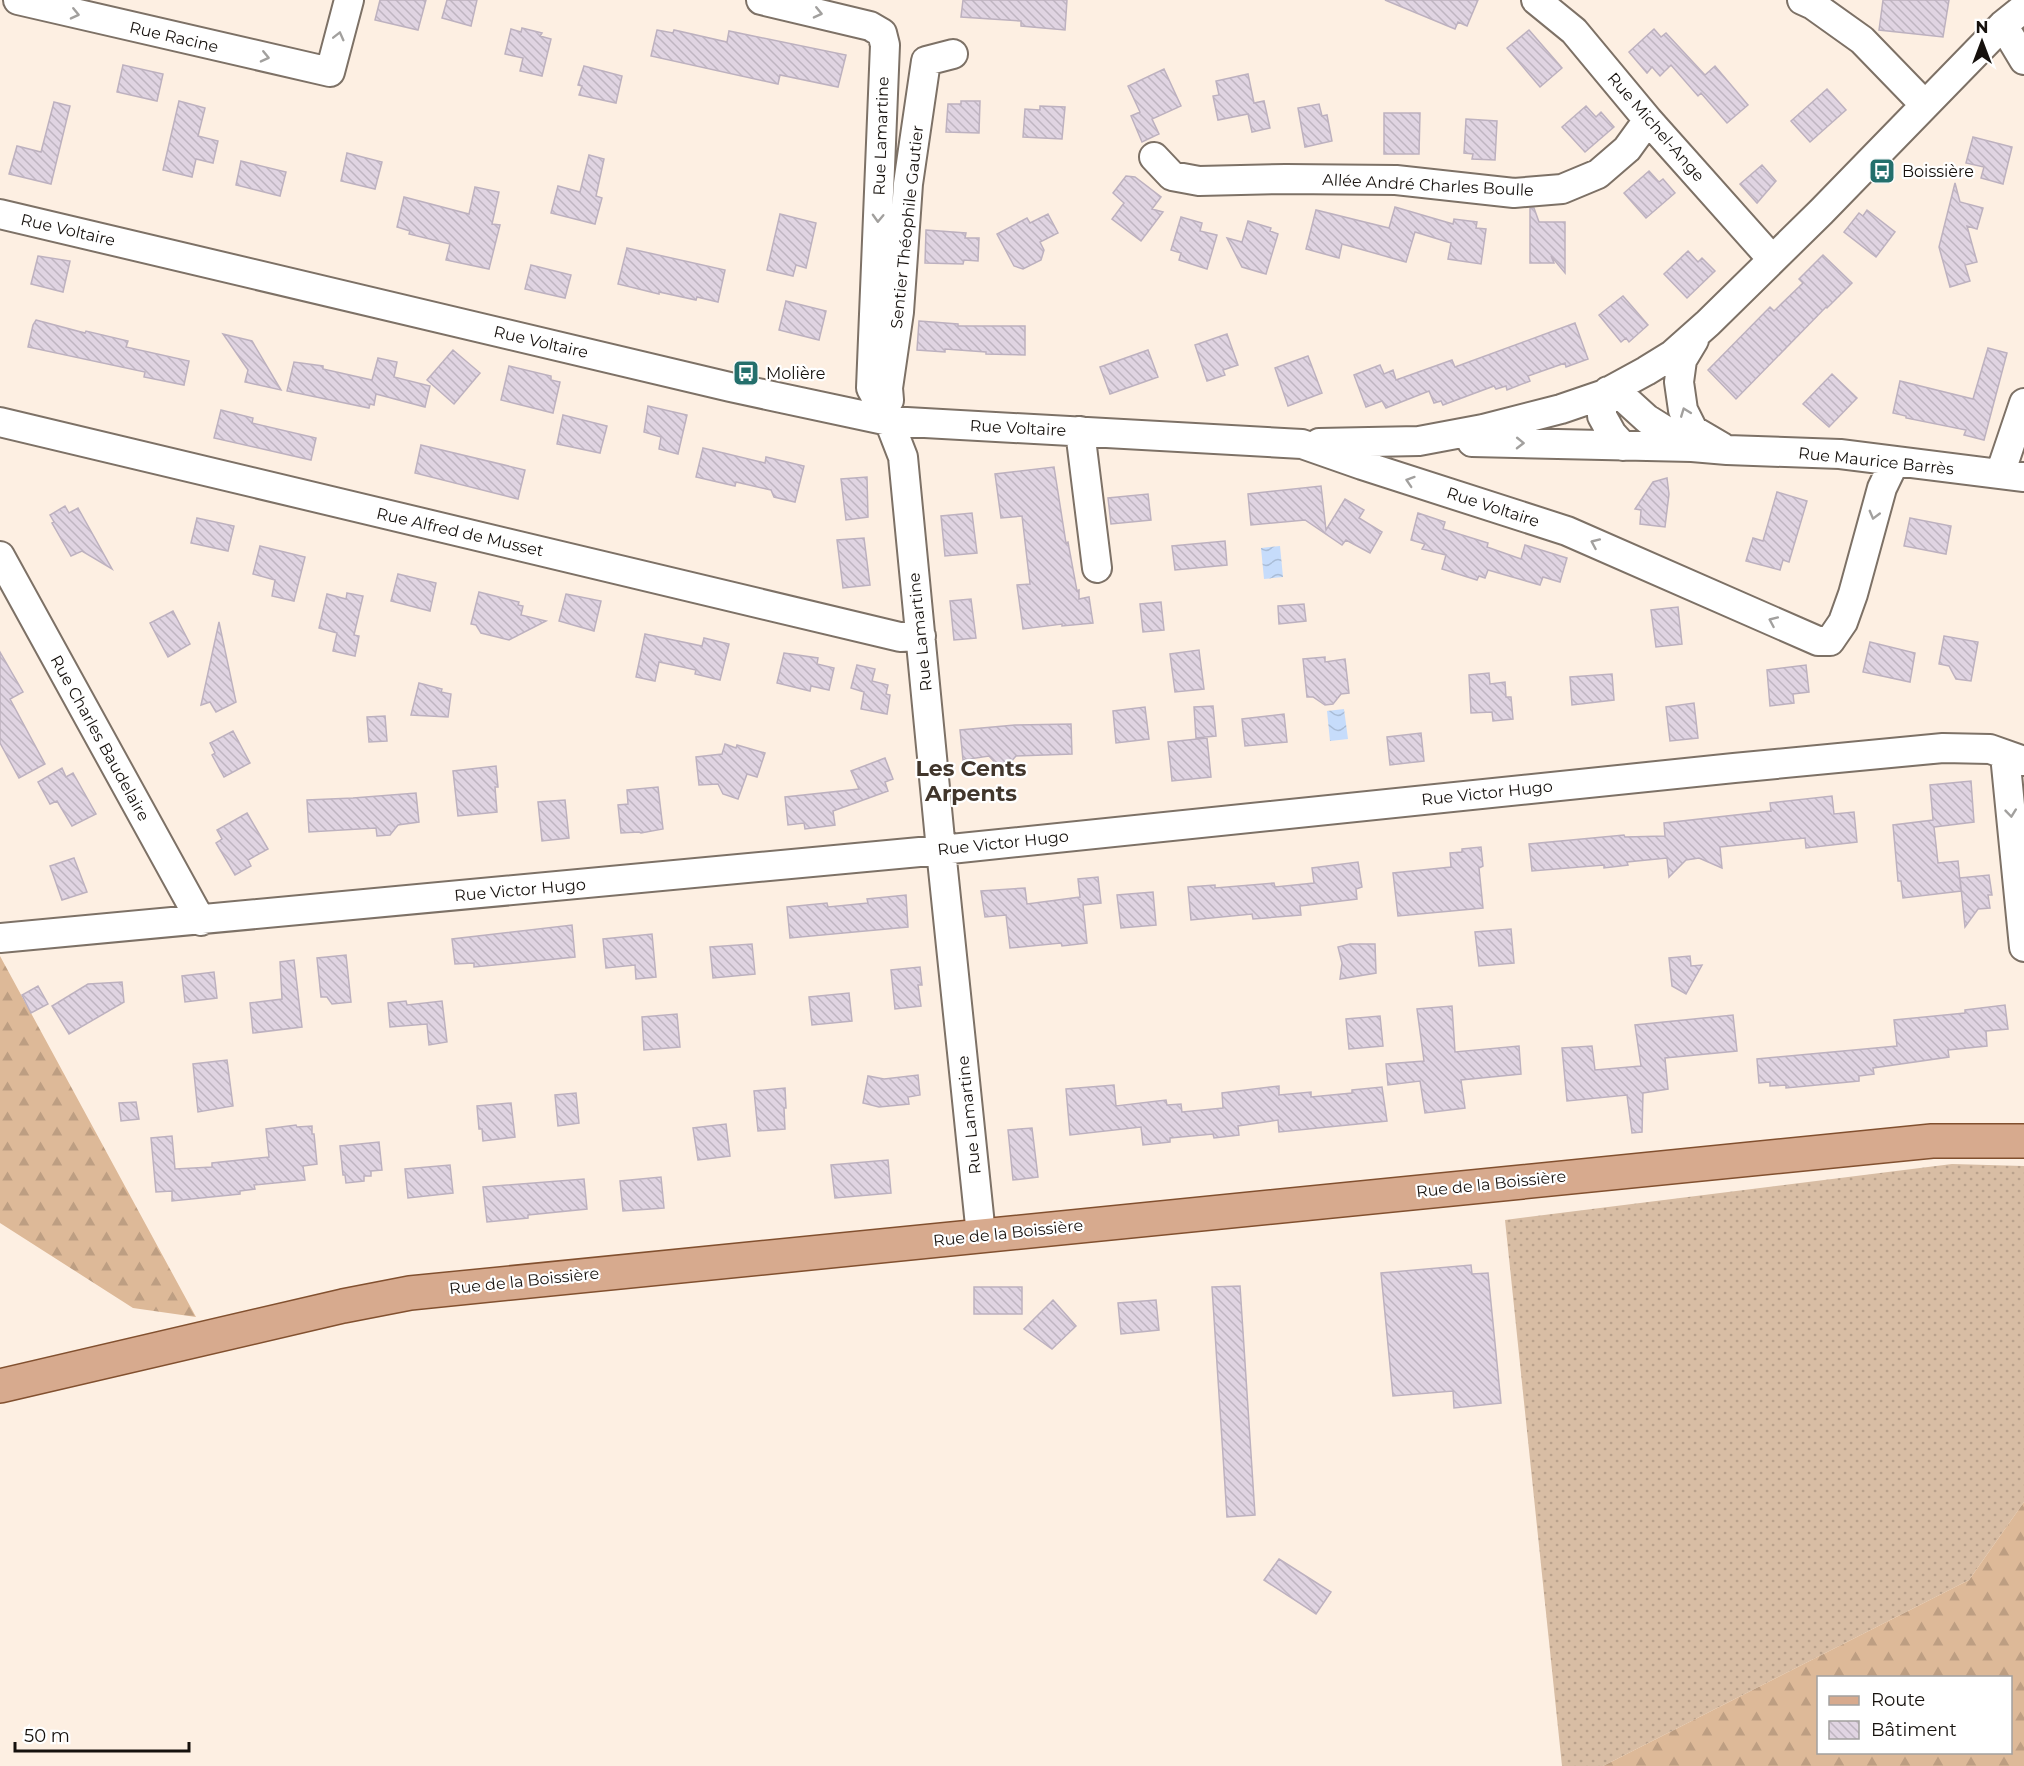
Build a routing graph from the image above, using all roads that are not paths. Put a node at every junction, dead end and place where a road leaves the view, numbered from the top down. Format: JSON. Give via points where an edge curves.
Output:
{"nodes":[{"id":1,"x":18,"y":0,"type":"edge"},
{"id":2,"x":348,"y":0,"type":"edge"},
{"id":3,"x":761,"y":0,"type":"edge"},
{"id":4,"x":1536,"y":0,"type":"edge"},
{"id":5,"x":1802,"y":0,"type":"edge"},
{"id":6,"x":2013,"y":16,"type":"edge"},
{"id":7,"x":953,"y":54,"type":"dead end"},
{"id":8,"x":2024,"y":60,"type":"edge"},
{"id":9,"x":1925,"y":105,"type":"junction"},
{"id":10,"x":1648,"y":120,"type":"junction"},
{"id":11,"x":1154,"y":157,"type":"dead end"},
{"id":12,"x":0,"y":214,"type":"edge"},
{"id":13,"x":1772,"y":259,"type":"junction"},
{"id":14,"x":1708,"y":323,"type":"junction"},
{"id":15,"x":885,"y":331,"type":"junction"},
{"id":16,"x":1605,"y":393,"type":"junction"},
{"id":17,"x":2024,"y":403,"type":"edge"},
{"id":18,"x":889,"y":421,"type":"junction"},
{"id":19,"x":0,"y":422,"type":"edge"},
{"id":20,"x":1080,"y":431,"type":"junction"},
{"id":21,"x":1419,"y":441,"type":"junction"},
{"id":22,"x":1302,"y":444,"type":"junction"},
{"id":23,"x":1623,"y":446,"type":"junction"},
{"id":24,"x":1692,"y":447,"type":"junction"},
{"id":25,"x":1727,"y":450,"type":"junction"},
{"id":26,"x":1895,"y":461,"type":"junction"},
{"id":27,"x":2012,"y":476,"type":"edge"},
{"id":28,"x":0,"y":556,"type":"edge"},
{"id":29,"x":1097,"y":568,"type":"dead end"},
{"id":30,"x":921,"y":636,"type":"junction"},
{"id":31,"x":2015,"y":758,"type":"edge"},
{"id":32,"x":941,"y":850,"type":"junction"},
{"id":33,"x":201,"y":921,"type":"junction"},
{"id":34,"x":0,"y":938,"type":"edge"},
{"id":35,"x":2024,"y":947,"type":"edge"},
{"id":36,"x":2024,"y":1141,"type":"edge"},
{"id":37,"x":981,"y":1235,"type":"junction"},
{"id":38,"x":0,"y":1386,"type":"edge"}],
"edges":[{"from":1,"to":2,"type":"street","name":"Rue Racine","one_way":true,"via":[[330,72]]},
{"from":3,"to":15,"type":"street","name":"Rue Lamartine","one_way":true,"via":[[870,26],[882,33]]},
{"from":4,"to":10,"type":"street","name":"Rue Michel-Ange","via":[[1574,31]]},
{"from":5,"to":9,"type":"street","via":[[1814,4],[1862,40]]},
{"from":6,"to":8,"type":"street"},
{"from":6,"to":9,"type":"street"},
{"from":7,"to":15,"type":"street","name":"Sentier Théophile Gautier","via":[[926,61]]},
{"from":9,"to":13,"type":"street"},
{"from":10,"to":11,"type":"street","name":"Allée André Charles Boulle","via":[[1627,149],[1598,174],[1562,189],[1514,193],[1396,180],[1199,181],[1172,176]]},
{"from":10,"to":13,"type":"street","name":"Rue Michel-Ange"},
{"from":12,"to":18,"type":"street","name":"Rue Voltaire"},
{"from":13,"to":14,"type":"street"},
{"from":14,"to":16,"type":"street","via":[[1672,355]]},
{"from":25,"to":14,"type":"street","name":"Rue Maurice Barrès","one_way":true,"via":[[1693,430],[1683,410],[1679,382],[1682,360]]},
{"from":15,"to":18,"type":"street","name":"Sentier Théophile Gautier"},
{"from":16,"to":21,"type":"street","via":[[1561,410]]},
{"from":16,"to":23,"type":"street","via":[[1602,416]]},
{"from":16,"to":24,"type":"street","name":"Rue Maurice Barrès","via":[[1625,399],[1647,419]]},
{"from":17,"to":27,"type":"street"},
{"from":18,"to":20,"type":"street","name":"Rue Voltaire"},
{"from":18,"to":30,"type":"street","name":"Rue Lamartine","via":[[903,457]]},
{"from":19,"to":30,"type":"street","name":"Rue Alfred de Musset","via":[[900,637]]},
{"from":20,"to":22,"type":"street","name":"Rue Voltaire"},
{"from":20,"to":29,"type":"street"},
{"from":21,"to":22,"type":"street"},
{"from":21,"to":23,"type":"street","name":"Rue Maurice Barrès","one_way":true},
{"from":26,"to":22,"type":"street","name":"Rue Voltaire","one_way":true,"via":[[1882,488],[1843,622],[1830,641],[1818,641],[1567,531]]},
{"from":23,"to":24,"type":"street","name":"Rue Maurice Barrès"},
{"from":24,"to":25,"type":"street","name":"Rue Maurice Barrès"},
{"from":25,"to":26,"type":"street","name":"Rue Maurice Barrès","via":[[1840,454]]},
{"from":26,"to":27,"type":"street","name":"Rue Maurice Barrès"},
{"from":28,"to":33,"type":"street","name":"Rue Charles Baudelaire"},
{"from":30,"to":32,"type":"street","name":"Rue Lamartine"},
{"from":31,"to":32,"type":"street","name":"Rue Victor Hugo","via":[[1990,749],[1944,748]]},
{"from":31,"to":35,"type":"street","one_way":true},
{"from":32,"to":33,"type":"street","name":"Rue Victor Hugo"},
{"from":32,"to":37,"type":"street","name":"Rue Lamartine"},
{"from":33,"to":34,"type":"street","name":"Rue Victor Hugo"},
{"from":36,"to":37,"type":"main road","name":"Rue de la Boissière","via":[[1920,1142]]},
{"from":37,"to":38,"type":"main road","name":"Rue de la Boissière","via":[[410,1293]]}]}
